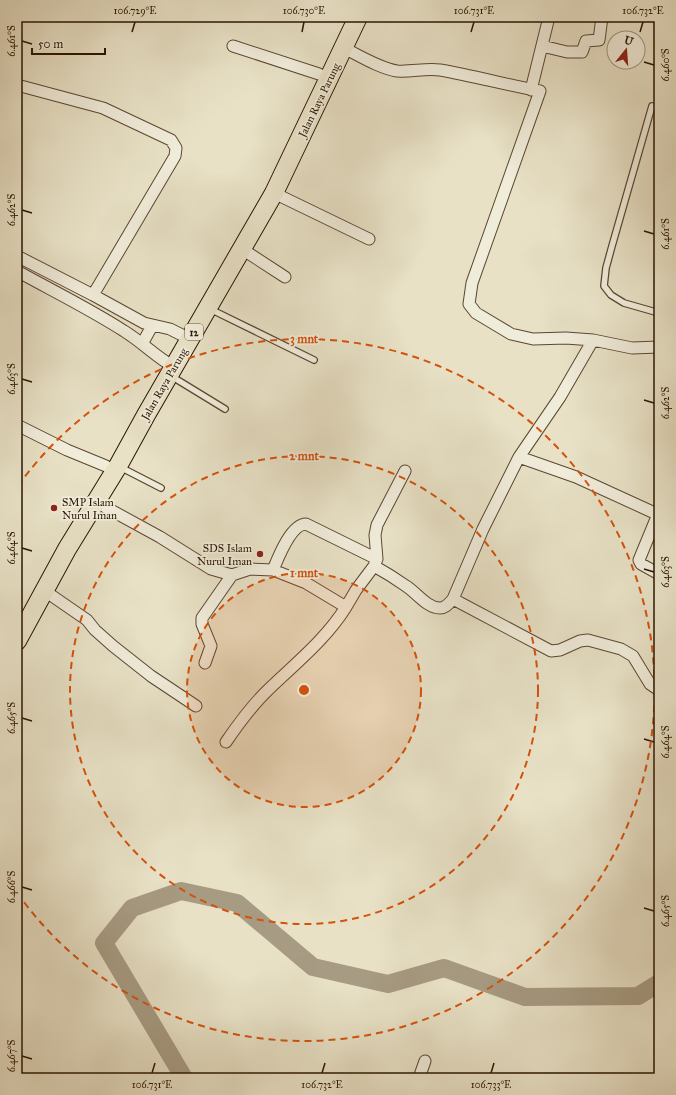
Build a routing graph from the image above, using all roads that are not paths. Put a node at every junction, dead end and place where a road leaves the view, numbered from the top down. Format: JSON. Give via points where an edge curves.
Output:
{"nodes":[{"id":1,"x":346,"y":17,"type":"edge"},
{"id":2,"x":358,"y":17,"type":"edge"},
{"id":3,"x":549,"y":17,"type":"edge"},
{"id":4,"x":602,"y":17,"type":"edge"},
{"id":5,"x":232,"y":46,"type":"dead end"},
{"id":6,"x":542,"y":46,"type":"junction"},
{"id":7,"x":344,"y":48,"type":"junction"},
{"id":8,"x":319,"y":74,"type":"junction"},
{"id":9,"x":17,"y":85,"type":"edge"},
{"id":10,"x":531,"y":90,"type":"junction"},
{"id":11,"x":652,"y":106,"type":"dead end"},
{"id":12,"x":274,"y":193,"type":"junction"},
{"id":13,"x":369,"y":239,"type":"dead end"},
{"id":14,"x":242,"y":249,"type":"junction"},
{"id":15,"x":17,"y":256,"type":"edge"},
{"id":16,"x":17,"y":271,"type":"edge"},
{"id":17,"x":285,"y":277,"type":"dead end"},
{"id":18,"x":93,"y":295,"type":"junction"},
{"id":19,"x":208,"y":308,"type":"junction"},
{"id":20,"x":659,"y":313,"type":"edge"},
{"id":21,"x":131,"y":316,"type":"junction"},
{"id":22,"x":152,"y":326,"type":"junction"},
{"id":23,"x":123,"y":330,"type":"junction"},
{"id":24,"x":185,"y":336,"type":"junction"},
{"id":25,"x":593,"y":340,"type":"junction"},
{"id":26,"x":142,"y":344,"type":"junction"},
{"id":27,"x":659,"y":347,"type":"edge"},
{"id":28,"x":314,"y":360,"type":"dead end"},
{"id":29,"x":169,"y":368,"type":"junction"},
{"id":30,"x":225,"y":409,"type":"dead end"},
{"id":31,"x":17,"y":425,"type":"edge"},
{"id":32,"x":519,"y":457,"type":"junction"},
{"id":33,"x":112,"y":466,"type":"junction"},
{"id":34,"x":405,"y":472,"type":"dead end"},
{"id":35,"x":161,"y":488,"type":"dead end"},
{"id":36,"x":96,"y":502,"type":"junction"},
{"id":37,"x":658,"y":514,"type":"edge"},
{"id":38,"x":375,"y":563,"type":"junction"},
{"id":39,"x":273,"y":570,"type":"junction"},
{"id":40,"x":659,"y":574,"type":"edge"},
{"id":41,"x":232,"y":575,"type":"junction"},
{"id":42,"x":44,"y":591,"type":"junction"},
{"id":43,"x":452,"y":599,"type":"junction"},
{"id":44,"x":346,"y":607,"type":"junction"},
{"id":45,"x":23,"y":616,"type":"edge"},
{"id":46,"x":17,"y":641,"type":"edge"},
{"id":47,"x":205,"y":663,"type":"dead end"},
{"id":48,"x":659,"y":690,"type":"edge"},
{"id":49,"x":196,"y":706,"type":"dead end"},
{"id":50,"x":226,"y":742,"type":"dead end"},
{"id":51,"x":425,"y":1061,"type":"dead end"},
{"id":52,"x":419,"y":1078,"type":"edge"}],
"edges":[{"from":1,"to":8,"type":"highway","name":"Jalan Raya Parung","number":"12"},
{"from":2,"to":7,"type":"highway","name":"Jalan Raya Parung","number":"12"},
{"from":3,"to":6,"type":"street"},
{"from":4,"to":6,"type":"street","via":[[599,40],[586,41],[582,52],[567,52]]},
{"from":5,"to":8,"type":"street"},
{"from":6,"to":10,"type":"street"},
{"from":7,"to":10,"type":"street","via":[[397,71],[439,70]]},
{"from":7,"to":12,"type":"highway","name":"Jalan Raya Parung","number":"12"},
{"from":8,"to":24,"type":"highway","name":"Jalan Raya Parung","number":"12"},
{"from":9,"to":18,"type":"street","via":[[103,108],[171,140],[176,148],[175,156]]},
{"from":10,"to":25,"type":"street","via":[[540,92],[472,283],[469,304],[476,313],[511,334],[533,339]]},
{"from":11,"to":20,"type":"lane","via":[[606,268],[604,286],[611,295],[624,302]]},
{"from":12,"to":13,"type":"street"},
{"from":12,"to":14,"type":"highway","name":"Jalan Raya Parung","number":"12"},
{"from":14,"to":17,"type":"street"},
{"from":14,"to":19,"type":"highway","name":"Jalan Raya Parung","number":"12"},
{"from":15,"to":18,"type":"street"},
{"from":16,"to":23,"type":"street"},
{"from":18,"to":21,"type":"street"},
{"from":19,"to":24,"type":"highway","name":"Jalan Raya Parung","number":"12"},
{"from":19,"to":28,"type":"lane"},
{"from":21,"to":22,"type":"street"},
{"from":21,"to":23,"type":"street"},
{"from":22,"to":24,"type":"street","via":[[170,329]]},
{"from":22,"to":26,"type":"street"},
{"from":23,"to":26,"type":"street"},
{"from":24,"to":29,"type":"highway","name":"Jalan Raya Parung","number":"12"},
{"from":25,"to":27,"type":"street","via":[[632,348]]},
{"from":25,"to":32,"type":"street","via":[[560,397]]},
{"from":26,"to":29,"type":"street"},
{"from":29,"to":30,"type":"lane"},
{"from":29,"to":33,"type":"highway","name":"Jalan Raya Parung","number":"12"},
{"from":31,"to":33,"type":"street","via":[[67,450]]},
{"from":32,"to":37,"type":"street","via":[[576,478]]},
{"from":32,"to":43,"type":"street"},
{"from":33,"to":35,"type":"lane"},
{"from":33,"to":36,"type":"highway","name":"Jalan Raya Parung","number":"12"},
{"from":33,"to":45,"type":"highway","name":"Jalan Raya Parung","number":"12"},
{"from":34,"to":38,"type":"street","via":[[377,525]]},
{"from":36,"to":41,"type":"street","via":[[211,569]]},
{"from":36,"to":42,"type":"highway","name":"Jalan Raya Parung","number":"12"},
{"from":37,"to":40,"type":"street","via":[[639,560],[641,564]]},
{"from":38,"to":39,"type":"street","via":[[302,524],[286,542]]},
{"from":38,"to":43,"type":"street","via":[[434,607],[443,608]]},
{"from":38,"to":44,"type":"street"},
{"from":39,"to":41,"type":"street","via":[[250,569]]},
{"from":39,"to":44,"type":"street","via":[[306,583]]},
{"from":41,"to":47,"type":"street","via":[[202,618],[211,646]]},
{"from":42,"to":45,"type":"highway","name":"Jalan Raya Parung","number":"12"},
{"from":42,"to":49,"type":"street","via":[[86,620],[113,646],[151,676]]},
{"from":43,"to":48,"type":"street","via":[[551,651],[588,640],[621,648],[633,656],[650,684]]},
{"from":44,"to":50,"type":"street","via":[[336,623],[247,713]]},
{"from":45,"to":46,"type":"highway","name":"Jalan Raya Parung","number":"12"},
{"from":51,"to":52,"type":"street"}]}
